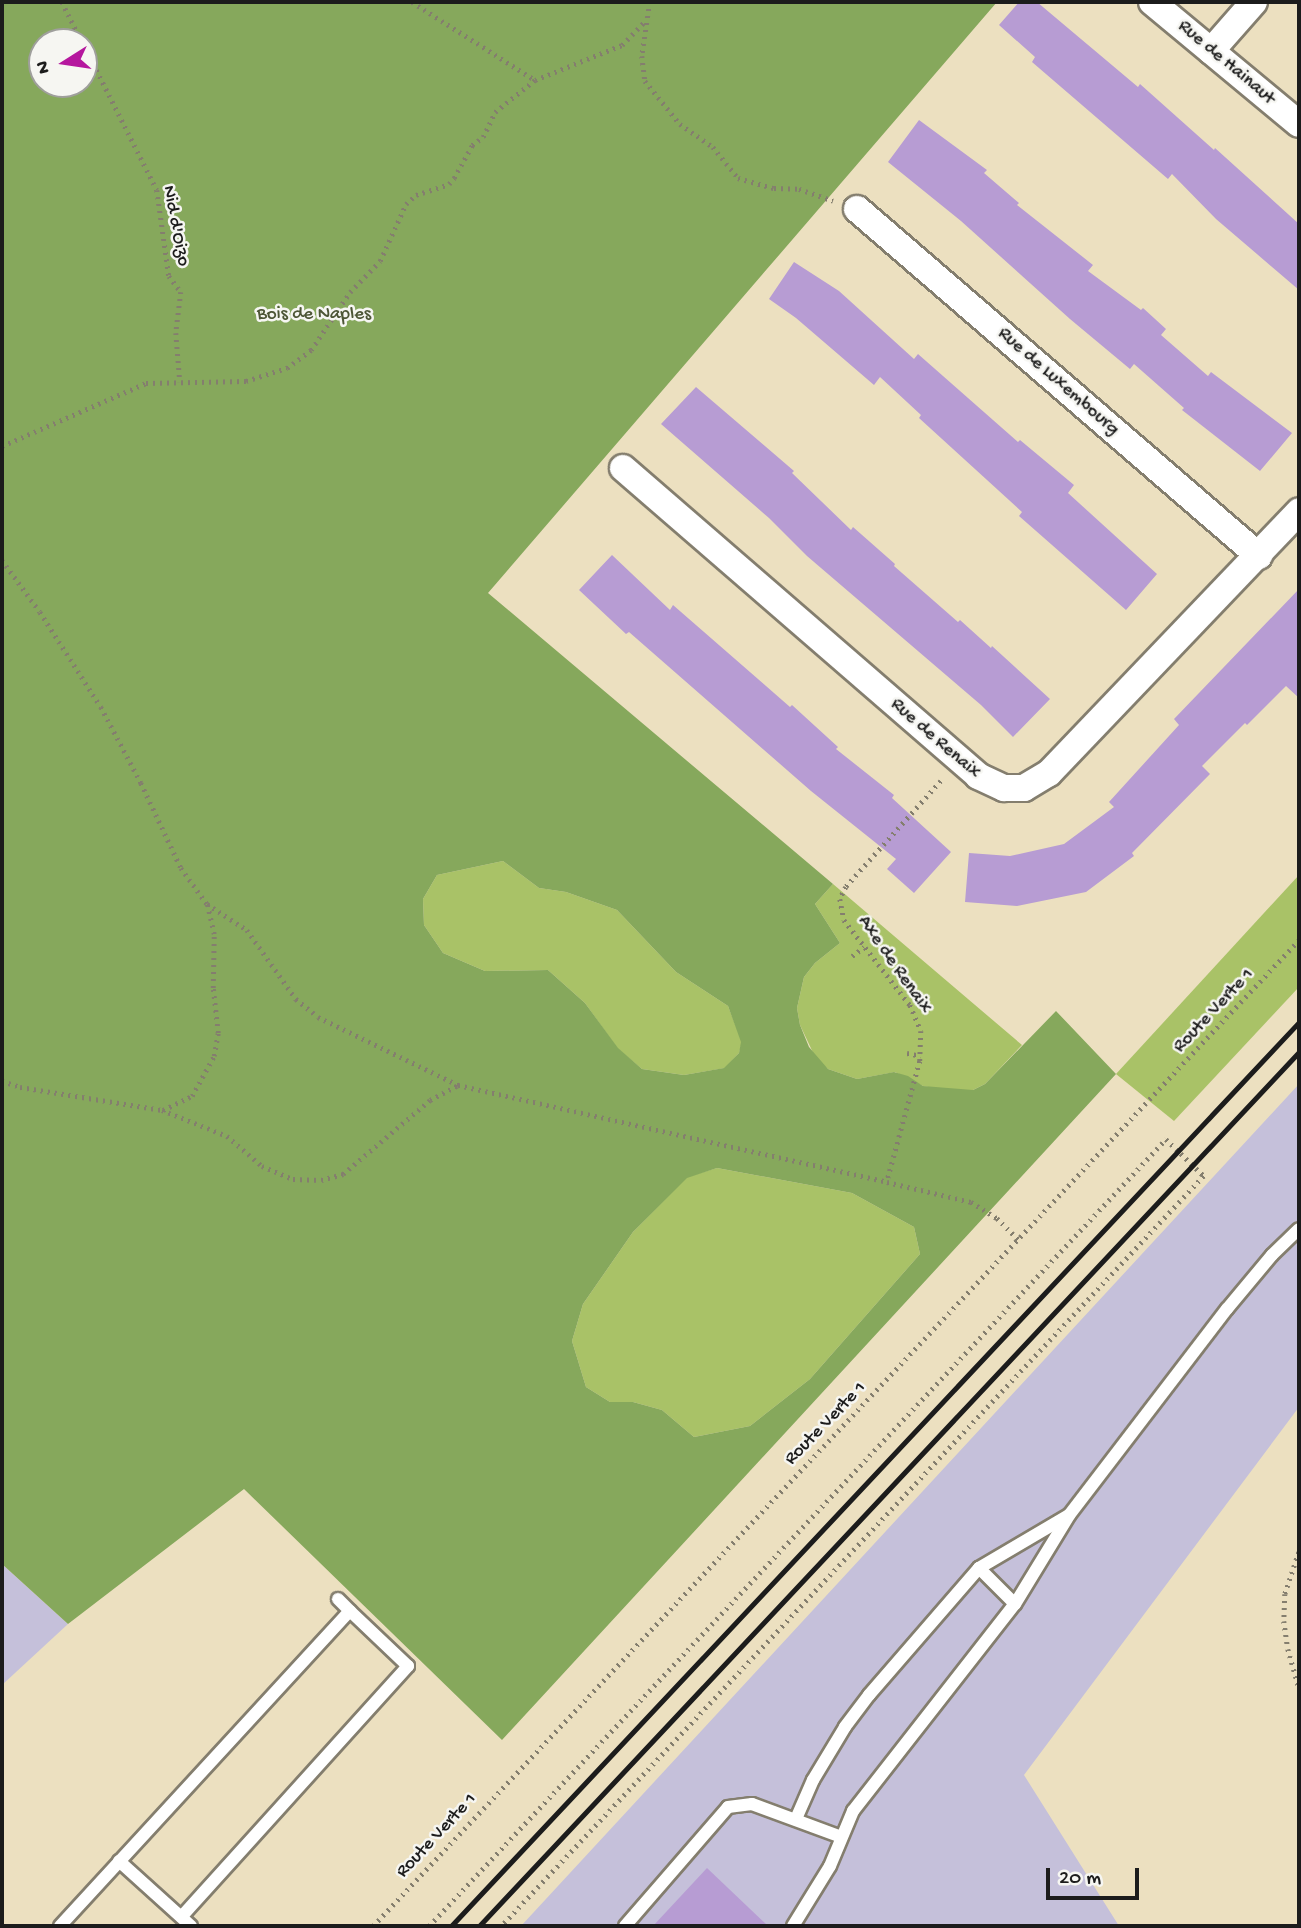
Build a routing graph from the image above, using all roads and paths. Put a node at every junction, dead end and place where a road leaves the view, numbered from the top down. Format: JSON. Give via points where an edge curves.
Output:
{"nodes":[{"id":1,"x":62,"y":2,"type":"edge"},
{"id":2,"x":412,"y":2,"type":"edge"},
{"id":3,"x":650,"y":2,"type":"edge"},
{"id":4,"x":1152,"y":2,"type":"edge"},
{"id":5,"x":1254,"y":2,"type":"edge"},
{"id":6,"x":646,"y":20,"type":"junction"},
{"id":7,"x":75,"y":28,"type":"edge"},
{"id":8,"x":1211,"y":51,"type":"junction"},
{"id":9,"x":98,"y":73,"type":"edge"},
{"id":10,"x":534,"y":80,"type":"junction"},
{"id":11,"x":1299,"y":124,"type":"edge"},
{"id":12,"x":857,"y":209,"type":"joint"},
{"id":13,"x":180,"y":382,"type":"junction"},
{"id":14,"x":2,"y":446,"type":"edge"},
{"id":15,"x":623,"y":468,"type":"dead end"},
{"id":16,"x":1299,"y":511,"type":"edge"},
{"id":17,"x":1259,"y":556,"type":"junction"},
{"id":18,"x":2,"y":560,"type":"edge"},
{"id":19,"x":945,"y":776,"type":"dead end"},
{"id":20,"x":207,"y":904,"type":"junction"},
{"id":21,"x":1299,"y":940,"type":"edge"},
{"id":22,"x":864,"y":947,"type":"junction"},
{"id":23,"x":852,"y":956,"type":"dead end"},
{"id":24,"x":907,"y":1054,"type":"dead end"},
{"id":25,"x":921,"y":1056,"type":"junction"},
{"id":26,"x":2,"y":1082,"type":"edge"},
{"id":27,"x":458,"y":1085,"type":"junction"},
{"id":28,"x":162,"y":1110,"type":"junction"},
{"id":29,"x":887,"y":1182,"type":"junction"},
{"id":30,"x":1299,"y":1229,"type":"edge"},
{"id":31,"x":1020,"y":1241,"type":"junction"},
{"id":32,"x":1070,"y":1514,"type":"junction"},
{"id":33,"x":1299,"y":1552,"type":"edge"},
{"id":34,"x":979,"y":1568,"type":"junction"},
{"id":35,"x":338,"y":1599,"type":"dead end"},
{"id":36,"x":1015,"y":1604,"type":"junction"},
{"id":37,"x":350,"y":1611,"type":"junction"},
{"id":38,"x":1299,"y":1688,"type":"edge"},
{"id":39,"x":796,"y":1819,"type":"junction"},
{"id":40,"x":841,"y":1837,"type":"junction"},
{"id":41,"x":119,"y":1861,"type":"junction"},
{"id":42,"x":181,"y":1917,"type":"junction"},
{"id":43,"x":60,"y":1926,"type":"edge"},
{"id":44,"x":191,"y":1926,"type":"edge"},
{"id":45,"x":373,"y":1926,"type":"edge"},
{"id":46,"x":429,"y":1926,"type":"edge"},
{"id":47,"x":502,"y":1926,"type":"edge"},
{"id":48,"x":625,"y":1926,"type":"edge"},
{"id":49,"x":793,"y":1926,"type":"edge"}],
"edges":[{"from":1,"to":7,"type":"path","name":"Nid d'Oizo"},
{"from":2,"to":10,"type":"path"},
{"from":3,"to":6,"type":"path"},
{"from":4,"to":8,"type":"street","name":"Rue de Hainaut"},
{"from":5,"to":8,"type":"street"},
{"from":6,"to":10,"type":"path","via":[[622,45]]},
{"from":6,"to":12,"type":"path","via":[[645,80],[680,124],[713,146],[738,178],[799,189]]},
{"from":8,"to":11,"type":"street","name":"Rue de Hainaut"},
{"from":9,"to":13,"type":"path","name":"Nid d'Oizo","via":[[157,190],[169,276],[181,292],[176,333]]},
{"from":10,"to":13,"type":"path","via":[[495,112],[449,184],[416,195],[406,204],[380,261],[350,292],[311,350],[287,368],[246,381]]},
{"from":12,"to":17,"type":"street","name":"Rue de Luxembourg"},
{"from":13,"to":14,"type":"path","via":[[146,383]]},
{"from":15,"to":17,"type":"street","name":"Rue de Renaix","via":[[978,776],[1004,788],[1024,788],[1049,773]]},
{"from":16,"to":17,"type":"street","name":"Rue de Renaix"},
{"from":18,"to":20,"type":"path","via":[[101,707],[181,868]]},
{"from":19,"to":22,"type":"path","name":"Axe de Renaix","via":[[842,893],[841,914]]},
{"from":20,"to":27,"type":"path","via":[[247,930],[296,999],[318,1017]]},
{"from":20,"to":28,"type":"path","via":[[214,934],[218,1033],[214,1056],[192,1096]]},
{"from":21,"to":31,"type":"path","name":"Route Verte 1"},
{"from":22,"to":23,"type":"path"},
{"from":22,"to":25,"type":"path","name":"Axe de Renaix","via":[[915,1013],[923,1041]]},
{"from":24,"to":25,"type":"path"},
{"from":25,"to":29,"type":"path","name":"Axe de Renaix"},
{"from":26,"to":28,"type":"path"},
{"from":27,"to":28,"type":"path","via":[[430,1100],[344,1174],[321,1180],[292,1179],[262,1166],[228,1136]]},
{"from":27,"to":29,"type":"path"},
{"from":29,"to":31,"type":"path","via":[[971,1202],[997,1218]]},
{"from":30,"to":32,"type":"lane","via":[[1227,1309]]},
{"from":31,"to":45,"type":"path","name":"Route Verte 1"},
{"from":32,"to":34,"type":"lane"},
{"from":32,"to":36,"type":"lane"},
{"from":33,"to":38,"type":"path","via":[[1284,1594],[1288,1649]]},
{"from":34,"to":36,"type":"lane"},
{"from":34,"to":39,"type":"lane","via":[[845,1727]]},
{"from":35,"to":37,"type":"lane"},
{"from":36,"to":40,"type":"lane","via":[[869,1788]]},
{"from":37,"to":41,"type":"lane"},
{"from":37,"to":42,"type":"lane","via":[[408,1666]]},
{"from":39,"to":40,"type":"lane"},
{"from":39,"to":48,"type":"lane","via":[[752,1804],[728,1807]]},
{"from":40,"to":49,"type":"lane","via":[[822,1882]]},
{"from":41,"to":42,"type":"lane"},
{"from":41,"to":43,"type":"lane"},
{"from":42,"to":44,"type":"lane"},
{"from":46,"to":47,"type":"path","via":[[1166,1139],[1204,1176]]}]}
